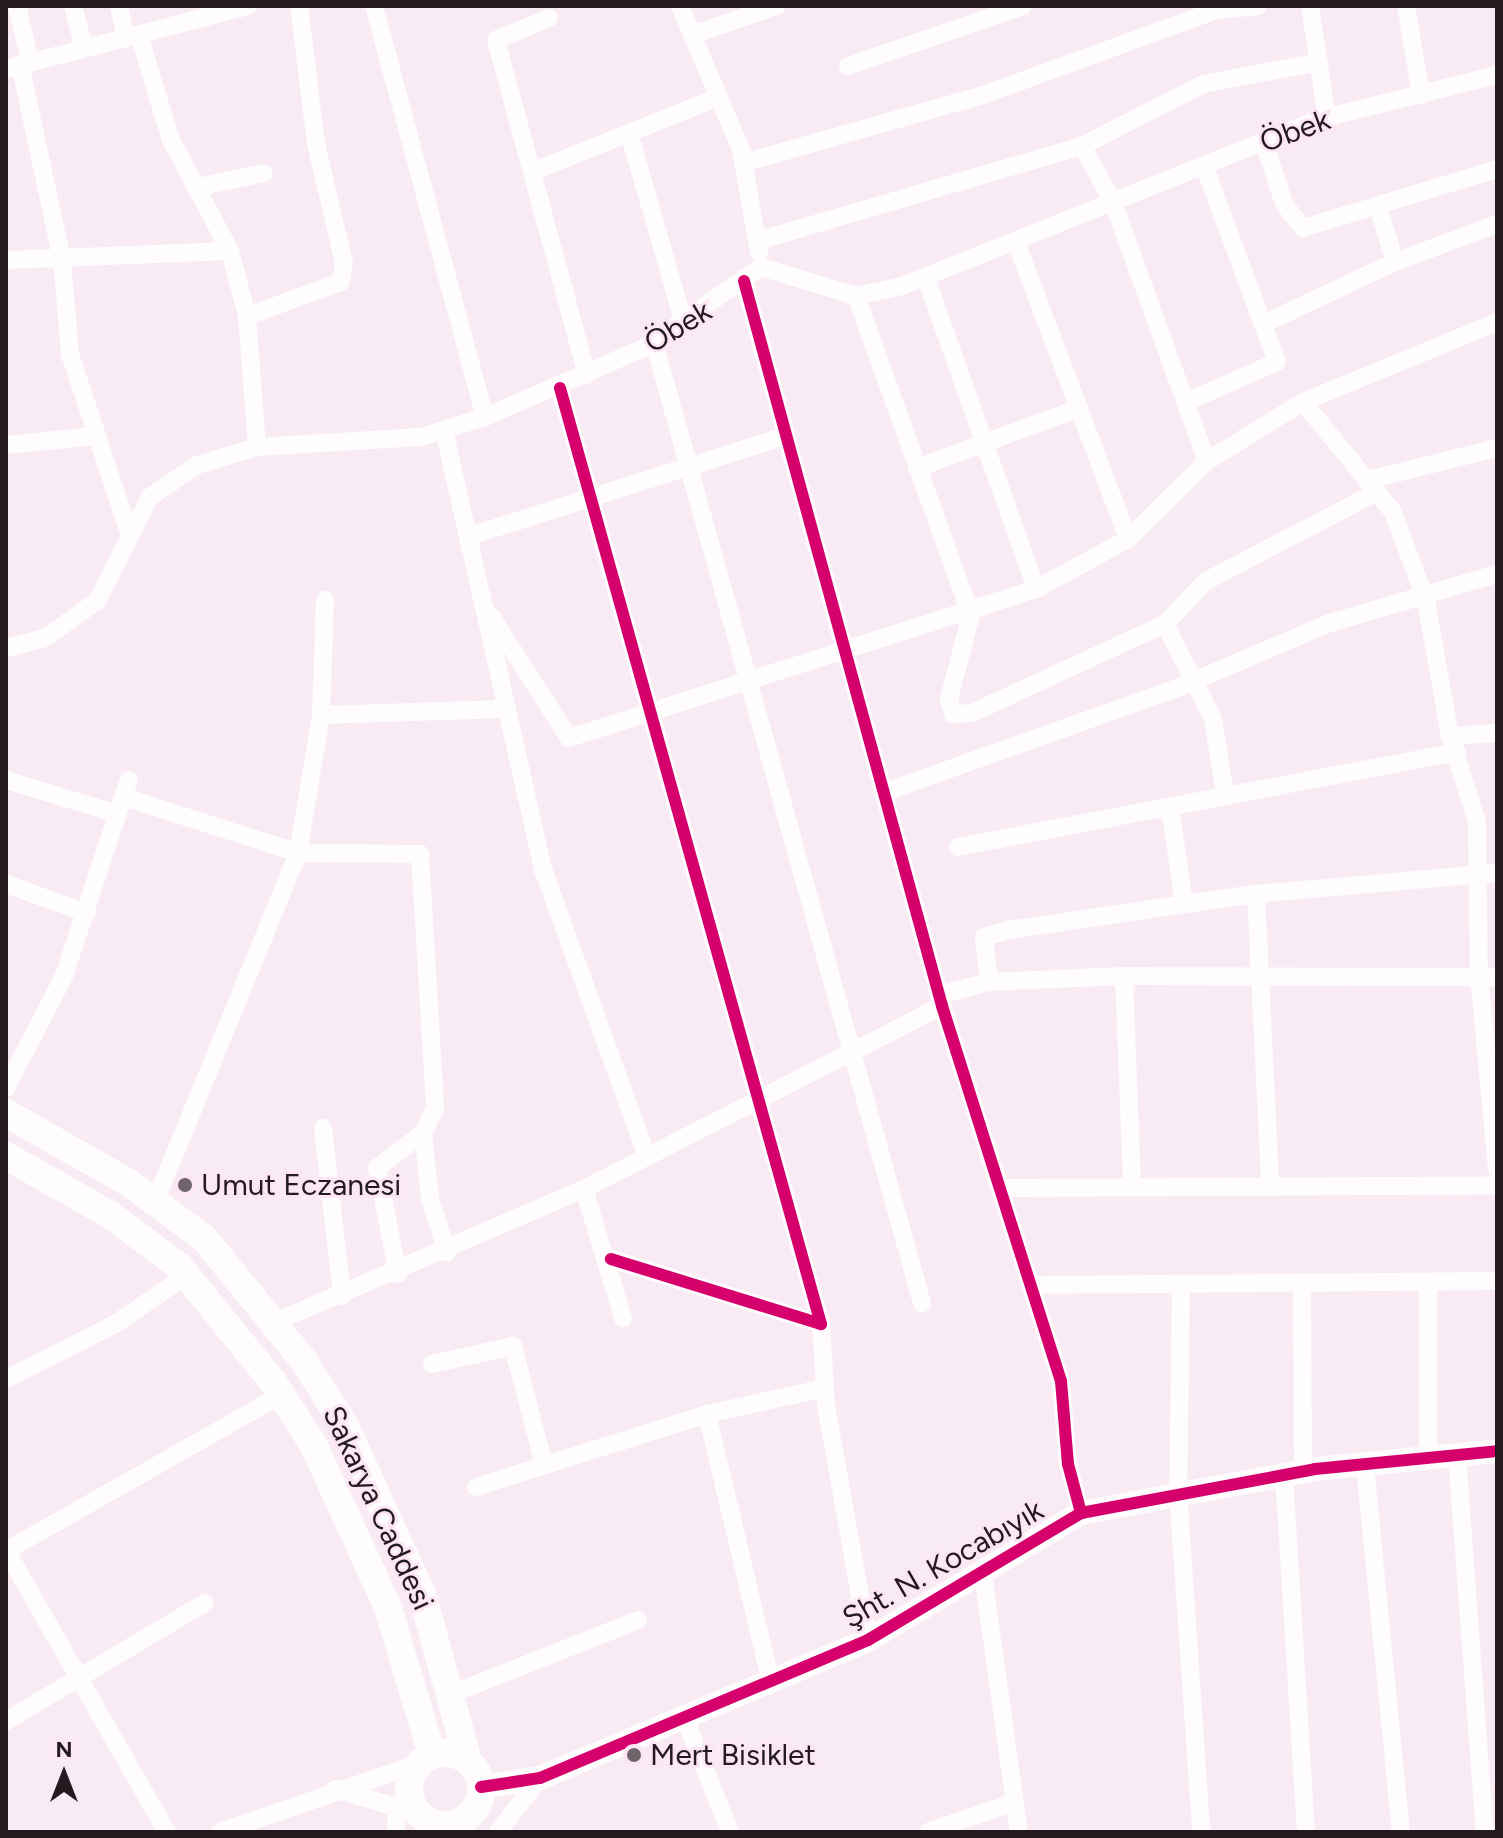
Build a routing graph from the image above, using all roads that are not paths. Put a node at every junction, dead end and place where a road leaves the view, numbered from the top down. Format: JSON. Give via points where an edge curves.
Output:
{"nodes":[{"id":1,"x":17,"y":6,"type":"edge"},
{"id":2,"x":73,"y":6,"type":"edge"},
{"id":3,"x":119,"y":6,"type":"edge"},
{"id":4,"x":248,"y":6,"type":"edge"},
{"id":5,"x":299,"y":6,"type":"edge"},
{"id":6,"x":374,"y":6,"type":"edge"},
{"id":7,"x":680,"y":6,"type":"edge"},
{"id":8,"x":776,"y":6,"type":"edge"},
{"id":9,"x":1023,"y":6,"type":"edge"},
{"id":10,"x":1258,"y":6,"type":"edge"},
{"id":11,"x":1310,"y":6,"type":"edge"},
{"id":12,"x":1406,"y":6,"type":"edge"},
{"id":13,"x":989,"y":12,"type":"edge"},
{"id":14,"x":549,"y":18,"type":"dead end"},
{"id":15,"x":692,"y":35,"type":"junction"},
{"id":16,"x":132,"y":37,"type":"junction"},
{"id":17,"x":84,"y":48,"type":"junction"},
{"id":18,"x":1319,"y":62,"type":"junction"},
{"id":19,"x":19,"y":65,"type":"edge"},
{"id":20,"x":848,"y":66,"type":"dead end"},
{"id":21,"x":1497,"y":75,"type":"edge"},
{"id":22,"x":1421,"y":95,"type":"junction"},
{"id":23,"x":719,"y":97,"type":"junction"},
{"id":24,"x":1327,"y":118,"type":"junction"},
{"id":25,"x":629,"y":133,"type":"junction"},
{"id":26,"x":1264,"y":142,"type":"junction"},
{"id":27,"x":1082,"y":146,"type":"junction"},
{"id":28,"x":743,"y":163,"type":"junction"},
{"id":29,"x":1204,"y":166,"type":"junction"},
{"id":30,"x":1497,"y":169,"type":"edge"},
{"id":31,"x":534,"y":171,"type":"junction"},
{"id":32,"x":264,"y":173,"type":"dead end"},
{"id":33,"x":202,"y":186,"type":"junction"},
{"id":34,"x":1113,"y":202,"type":"junction"},
{"id":35,"x":1378,"y":206,"type":"junction"},
{"id":36,"x":1497,"y":224,"type":"edge"},
{"id":37,"x":757,"y":241,"type":"junction"},
{"id":38,"x":1016,"y":242,"type":"junction"},
{"id":39,"x":230,"y":251,"type":"junction"},
{"id":40,"x":6,"y":260,"type":"edge"},
{"id":41,"x":62,"y":260,"type":"junction"},
{"id":42,"x":1395,"y":262,"type":"junction"},
{"id":43,"x":761,"y":267,"type":"junction"},
{"id":44,"x":926,"y":278,"type":"junction"},
{"id":45,"x":744,"y":281,"type":"junction"},
{"id":46,"x":856,"y":296,"type":"junction"},
{"id":47,"x":247,"y":316,"type":"junction"},
{"id":48,"x":1497,"y":322,"type":"edge"},
{"id":49,"x":684,"y":324,"type":"junction"},
{"id":50,"x":1263,"y":324,"type":"junction"},
{"id":51,"x":654,"y":342,"type":"junction"},
{"id":52,"x":587,"y":375,"type":"junction"},
{"id":53,"x":560,"y":388,"type":"junction"},
{"id":54,"x":1186,"y":402,"type":"junction"},
{"id":55,"x":1303,"y":402,"type":"junction"},
{"id":56,"x":1079,"y":408,"type":"junction"},
{"id":57,"x":485,"y":417,"type":"junction"},
{"id":58,"x":444,"y":430,"type":"junction"},
{"id":59,"x":95,"y":436,"type":"junction"},
{"id":60,"x":785,"y":436,"type":"junction"},
{"id":61,"x":6,"y":445,"type":"edge"},
{"id":62,"x":986,"y":446,"type":"junction"},
{"id":63,"x":257,"y":447,"type":"junction"},
{"id":64,"x":1497,"y":448,"type":"edge"},
{"id":65,"x":1207,"y":461,"type":"junction"},
{"id":66,"x":917,"y":468,"type":"junction"},
{"id":67,"x":689,"y":469,"type":"junction"},
{"id":68,"x":1372,"y":486,"type":"junction"},
{"id":69,"x":591,"y":497,"type":"junction"},
{"id":70,"x":130,"y":535,"type":"junction"},
{"id":71,"x":470,"y":536,"type":"junction"},
{"id":72,"x":1128,"y":539,"type":"junction"},
{"id":73,"x":1497,"y":574,"type":"edge"},
{"id":74,"x":1036,"y":589,"type":"junction"},
{"id":75,"x":1424,"y":593,"type":"junction"},
{"id":76,"x":325,"y":600,"type":"dead end"},
{"id":77,"x":971,"y":615,"type":"junction"},
{"id":78,"x":491,"y":616,"type":"junction"},
{"id":79,"x":1165,"y":624,"type":"junction"},
{"id":80,"x":6,"y":648,"type":"edge"},
{"id":81,"x":846,"y":652,"type":"junction"},
{"id":82,"x":1193,"y":677,"type":"junction"},
{"id":83,"x":748,"y":682,"type":"junction"},
{"id":84,"x":504,"y":709,"type":"junction"},
{"id":85,"x":651,"y":712,"type":"junction"},
{"id":86,"x":321,"y":715,"type":"junction"},
{"id":87,"x":1497,"y":733,"type":"edge"},
{"id":88,"x":1454,"y":744,"type":"junction"},
{"id":89,"x":6,"y":780,"type":"edge"},
{"id":90,"x":885,"y":792,"type":"junction"},
{"id":91,"x":1225,"y":794,"type":"junction"},
{"id":92,"x":124,"y":797,"type":"junction"},
{"id":93,"x":1170,"y":807,"type":"junction"},
{"id":94,"x":1477,"y":822,"type":"junction"},
{"id":95,"x":1497,"y":822,"type":"edge"},
{"id":96,"x":958,"y":847,"type":"dead end"},
{"id":97,"x":298,"y":853,"type":"junction"},
{"id":98,"x":1488,"y":873,"type":"edge"},
{"id":99,"x":6,"y":884,"type":"edge"},
{"id":100,"x":1256,"y":894,"type":"junction"},
{"id":101,"x":1184,"y":904,"type":"junction"},
{"id":102,"x":87,"y":913,"type":"junction"},
{"id":103,"x":1261,"y":972,"type":"junction"},
{"id":104,"x":1124,"y":976,"type":"junction"},
{"id":105,"x":1488,"y":976,"type":"edge"},
{"id":106,"x":989,"y":982,"type":"junction"},
{"id":107,"x":940,"y":1000,"type":"junction"},
{"id":108,"x":849,"y":1052,"type":"junction"},
{"id":109,"x":6,"y":1088,"type":"edge"},
{"id":110,"x":757,"y":1097,"type":"junction"},
{"id":111,"x":6,"y":1113,"type":"edge"},
{"id":112,"x":323,"y":1128,"type":"dead end"},
{"id":113,"x":423,"y":1133,"type":"junction"},
{"id":114,"x":6,"y":1156,"type":"edge"},
{"id":115,"x":647,"y":1157,"type":"junction"},
{"id":116,"x":1497,"y":1168,"type":"edge"},
{"id":117,"x":1270,"y":1183,"type":"junction"},
{"id":118,"x":1132,"y":1185,"type":"junction"},
{"id":119,"x":1497,"y":1185,"type":"edge"},
{"id":120,"x":1001,"y":1188,"type":"junction"},
{"id":121,"x":584,"y":1189,"type":"junction"},
{"id":122,"x":155,"y":1202,"type":"junction"},
{"id":123,"x":447,"y":1252,"type":"junction"},
{"id":124,"x":611,"y":1259,"type":"junction"},
{"id":125,"x":398,"y":1274,"type":"junction"},
{"id":126,"x":187,"y":1275,"type":"junction"},
{"id":127,"x":1497,"y":1281,"type":"edge"},
{"id":128,"x":1033,"y":1285,"type":"junction"},
{"id":129,"x":1181,"y":1285,"type":"junction"},
{"id":130,"x":1302,"y":1285,"type":"junction"},
{"id":131,"x":1428,"y":1285,"type":"junction"},
{"id":132,"x":342,"y":1296,"type":"junction"},
{"id":133,"x":922,"y":1303,"type":"dead end"},
{"id":134,"x":623,"y":1318,"type":"dead end"},
{"id":135,"x":275,"y":1322,"type":"junction"},
{"id":136,"x":821,"y":1324,"type":"junction"},
{"id":137,"x":432,"y":1364,"type":"dead end"},
{"id":138,"x":6,"y":1379,"type":"edge"},
{"id":139,"x":825,"y":1388,"type":"junction"},
{"id":140,"x":281,"y":1395,"type":"junction"},
{"id":141,"x":707,"y":1414,"type":"junction"},
{"id":142,"x":1497,"y":1451,"type":"edge"},
{"id":143,"x":1428,"y":1455,"type":"junction"},
{"id":144,"x":1457,"y":1455,"type":"junction"},
{"id":145,"x":544,"y":1465,"type":"junction"},
{"id":146,"x":1365,"y":1466,"type":"junction"},
{"id":147,"x":1294,"y":1472,"type":"junction"},
{"id":148,"x":476,"y":1487,"type":"dead end"},
{"id":149,"x":1178,"y":1491,"type":"junction"},
{"id":150,"x":1081,"y":1513,"type":"junction"},
{"id":151,"x":6,"y":1550,"type":"edge"},
{"id":152,"x":983,"y":1574,"type":"junction"},
{"id":153,"x":205,"y":1603,"type":"dead end"},
{"id":154,"x":638,"y":1620,"type":"dead end"},
{"id":155,"x":868,"y":1640,"type":"junction"},
{"id":156,"x":80,"y":1679,"type":"junction"},
{"id":157,"x":771,"y":1683,"type":"junction"},
{"id":158,"x":454,"y":1693,"type":"junction"},
{"id":159,"x":685,"y":1719,"type":"junction"},
{"id":160,"x":6,"y":1721,"type":"edge"},
{"id":161,"x":1497,"y":1736,"type":"edge"},
{"id":162,"x":1477,"y":1737,"type":"junction"},
{"id":163,"x":425,"y":1760,"type":"junction"},
{"id":164,"x":468,"y":1761,"type":"junction"},
{"id":165,"x":540,"y":1778,"type":"junction"},
{"id":166,"x":335,"y":1789,"type":"junction"},
{"id":167,"x":1015,"y":1802,"type":"junction"},
{"id":168,"x":477,"y":1810,"type":"edge"},
{"id":169,"x":419,"y":1818,"type":"edge"},
{"id":170,"x":936,"y":1831,"type":"edge"},
{"id":171,"x":167,"y":1832,"type":"edge"},
{"id":172,"x":220,"y":1832,"type":"edge"},
{"id":173,"x":396,"y":1832,"type":"edge"},
{"id":174,"x":498,"y":1832,"type":"edge"},
{"id":175,"x":730,"y":1832,"type":"edge"},
{"id":176,"x":1019,"y":1832,"type":"edge"},
{"id":177,"x":1201,"y":1832,"type":"edge"},
{"id":178,"x":1306,"y":1832,"type":"edge"},
{"id":179,"x":1401,"y":1832,"type":"edge"},
{"id":180,"x":1485,"y":1832,"type":"edge"}],
"edges":[{"from":1,"to":19,"type":"street"},
{"from":2,"to":17,"type":"street"},
{"from":3,"to":16,"type":"street"},
{"from":4,"to":16,"type":"street"},
{"from":5,"to":47,"type":"street","via":[[316,144],[344,263],[341,282]]},
{"from":6,"to":57,"type":"street"},
{"from":7,"to":15,"type":"street"},
{"from":8,"to":15,"type":"street"},
{"from":9,"to":13,"type":"street"},
{"from":10,"to":28,"type":"street","via":[[1217,10],[983,95]]},
{"from":11,"to":18,"type":"street"},
{"from":12,"to":22,"type":"street"},
{"from":13,"to":20,"type":"street"},
{"from":14,"to":31,"type":"street","via":[[496,40]]},
{"from":15,"to":23,"type":"street"},
{"from":16,"to":17,"type":"street"},
{"from":16,"to":33,"type":"street","via":[[171,140]]},
{"from":17,"to":19,"type":"street"},
{"from":18,"to":24,"type":"street"},
{"from":18,"to":27,"type":"street","via":[[1203,84]]},
{"from":19,"to":41,"type":"street"},
{"from":21,"to":22,"type":"street","name":"Öbek"},
{"from":22,"to":24,"type":"street","name":"Öbek"},
{"from":23,"to":25,"type":"street"},
{"from":23,"to":28,"type":"street"},
{"from":24,"to":26,"type":"street","name":"Öbek"},
{"from":25,"to":31,"type":"street"},
{"from":25,"to":49,"type":"street"},
{"from":26,"to":29,"type":"street","name":"Öbek"},
{"from":26,"to":35,"type":"street","via":[[1284,204],[1303,228]]},
{"from":27,"to":34,"type":"street"},
{"from":27,"to":37,"type":"street"},
{"from":28,"to":37,"type":"street"},
{"from":29,"to":34,"type":"street","name":"Öbek"},
{"from":29,"to":50,"type":"street"},
{"from":30,"to":35,"type":"street"},
{"from":31,"to":52,"type":"street"},
{"from":32,"to":33,"type":"street"},
{"from":33,"to":39,"type":"street"},
{"from":34,"to":38,"type":"street","name":"Öbek"},
{"from":34,"to":54,"type":"street"},
{"from":35,"to":42,"type":"street"},
{"from":36,"to":42,"type":"street"},
{"from":37,"to":43,"type":"street"},
{"from":38,"to":44,"type":"street","name":"Öbek"},
{"from":38,"to":56,"type":"street"},
{"from":39,"to":41,"type":"street"},
{"from":39,"to":47,"type":"street"},
{"from":40,"to":41,"type":"street"},
{"from":41,"to":59,"type":"street","via":[[70,354]]},
{"from":42,"to":50,"type":"street"},
{"from":43,"to":45,"type":"street","name":"Öbek"},
{"from":43,"to":46,"type":"street"},
{"from":44,"to":46,"type":"street","name":"Öbek"},
{"from":44,"to":62,"type":"street"},
{"from":45,"to":49,"type":"street","name":"Öbek"},
{"from":45,"to":60,"type":"street"},
{"from":46,"to":66,"type":"street"},
{"from":47,"to":63,"type":"street"},
{"from":48,"to":55,"type":"street"},
{"from":49,"to":51,"type":"street","name":"Öbek"},
{"from":50,"to":54,"type":"street","via":[[1277,362]]},
{"from":51,"to":52,"type":"street","name":"Öbek"},
{"from":51,"to":67,"type":"street"},
{"from":52,"to":53,"type":"street","name":"Öbek"},
{"from":53,"to":57,"type":"street","name":"Öbek"},
{"from":53,"to":69,"type":"street"},
{"from":54,"to":65,"type":"street"},
{"from":55,"to":65,"type":"street"},
{"from":55,"to":68,"type":"street"},
{"from":56,"to":62,"type":"street"},
{"from":56,"to":72,"type":"street"},
{"from":57,"to":58,"type":"street","name":"Öbek"},
{"from":58,"to":63,"type":"street","name":"Öbek","via":[[336,447]]},
{"from":58,"to":71,"type":"street"},
{"from":59,"to":61,"type":"street"},
{"from":59,"to":70,"type":"street"},
{"from":60,"to":67,"type":"street"},
{"from":60,"to":81,"type":"street"},
{"from":62,"to":66,"type":"street"},
{"from":62,"to":74,"type":"street"},
{"from":63,"to":70,"type":"street","name":"Öbek","via":[[197,465],[150,497]]},
{"from":64,"to":68,"type":"street"},
{"from":65,"to":72,"type":"street"},
{"from":66,"to":77,"type":"street"},
{"from":67,"to":69,"type":"street"},
{"from":67,"to":83,"type":"street"},
{"from":68,"to":75,"type":"street","via":[[1411,550]]},
{"from":68,"to":79,"type":"street","via":[[1206,581]]},
{"from":69,"to":71,"type":"street"},
{"from":69,"to":85,"type":"street"},
{"from":70,"to":80,"type":"street","name":"Öbek","via":[[97,601],[45,638]]},
{"from":71,"to":78,"type":"street"},
{"from":72,"to":74,"type":"street"},
{"from":73,"to":75,"type":"street"},
{"from":74,"to":77,"type":"street"},
{"from":75,"to":82,"type":"street"},
{"from":75,"to":88,"type":"street"},
{"from":76,"to":86,"type":"street"},
{"from":77,"to":79,"type":"street","via":[[949,699],[953,714],[972,713]]},
{"from":77,"to":81,"type":"street"},
{"from":78,"to":84,"type":"street"},
{"from":78,"to":85,"type":"street","via":[[569,738]]},
{"from":79,"to":82,"type":"street"},
{"from":81,"to":83,"type":"street"},
{"from":81,"to":90,"type":"street"},
{"from":82,"to":90,"type":"street"},
{"from":82,"to":91,"type":"street","via":[[1213,719]]},
{"from":83,"to":85,"type":"street"},
{"from":83,"to":108,"type":"street"},
{"from":84,"to":86,"type":"street"},
{"from":84,"to":115,"type":"street","via":[[544,872]]},
{"from":85,"to":110,"type":"street"},
{"from":86,"to":97,"type":"street"},
{"from":87,"to":88,"type":"street"},
{"from":88,"to":91,"type":"street"},
{"from":88,"to":94,"type":"street"},
{"from":89,"to":92,"type":"street"},
{"from":90,"to":107,"type":"street"},
{"from":91,"to":93,"type":"street"},
{"from":92,"to":97,"type":"street"},
{"from":92,"to":102,"type":"street"},
{"from":93,"to":96,"type":"street"},
{"from":93,"to":101,"type":"street"},
{"from":94,"to":95,"type":"street"},
{"from":94,"to":98,"type":"street"},
{"from":97,"to":113,"type":"street","via":[[420,854],[435,1109]]},
{"from":97,"to":122,"type":"street"},
{"from":98,"to":100,"type":"street"},
{"from":98,"to":105,"type":"street"},
{"from":99,"to":102,"type":"street"},
{"from":100,"to":101,"type":"street"},
{"from":100,"to":103,"type":"street"},
{"from":101,"to":106,"type":"street","via":[[984,937]]},
{"from":102,"to":109,"type":"street","via":[[64,976]]},
{"from":103,"to":104,"type":"street"},
{"from":103,"to":105,"type":"street"},
{"from":103,"to":117,"type":"street"},
{"from":104,"to":106,"type":"street"},
{"from":104,"to":118,"type":"street"},
{"from":105,"to":116,"type":"street"},
{"from":106,"to":107,"type":"street"},
{"from":107,"to":108,"type":"street"},
{"from":107,"to":120,"type":"street"},
{"from":108,"to":110,"type":"street"},
{"from":108,"to":133,"type":"street"},
{"from":110,"to":115,"type":"street"},
{"from":110,"to":136,"type":"street"},
{"from":111,"to":122,"type":"main road","name":"Sakarya Caddesi"},
{"from":112,"to":132,"type":"street"},
{"from":113,"to":123,"type":"street","via":[[430,1199]]},
{"from":113,"to":125,"type":"street","via":[[377,1168]]},
{"from":114,"to":126,"type":"main road","name":"Sakarya Caddesi","via":[[109,1214]]},
{"from":115,"to":121,"type":"street"},
{"from":117,"to":118,"type":"street"},
{"from":117,"to":119,"type":"street"},
{"from":118,"to":120,"type":"street"},
{"from":120,"to":128,"type":"street"},
{"from":121,"to":123,"type":"street"},
{"from":121,"to":124,"type":"street"},
{"from":122,"to":135,"type":"main road","name":"Sakarya Caddesi","via":[[204,1238]]},
{"from":123,"to":125,"type":"street"},
{"from":124,"to":134,"type":"street"},
{"from":124,"to":136,"type":"street"},
{"from":125,"to":132,"type":"street"},
{"from":126,"to":138,"type":"street","via":[[115,1324]]},
{"from":126,"to":140,"type":"main road","name":"Sakarya Caddesi"},
{"from":127,"to":131,"type":"street"},
{"from":128,"to":129,"type":"street"},
{"from":128,"to":150,"type":"street","via":[[1061,1381],[1068,1464]]},
{"from":129,"to":130,"type":"street"},
{"from":129,"to":149,"type":"street"},
{"from":130,"to":131,"type":"street"},
{"from":130,"to":147,"type":"street"},
{"from":131,"to":143,"type":"street"},
{"from":132,"to":135,"type":"street"},
{"from":135,"to":158,"type":"main road","name":"Sakarya Caddesi","via":[[345,1426],[422,1594]]},
{"from":136,"to":139,"type":"street"},
{"from":137,"to":145,"type":"street","via":[[513,1346]]},
{"from":139,"to":141,"type":"street"},
{"from":139,"to":155,"type":"street"},
{"from":140,"to":151,"type":"street"},
{"from":140,"to":163,"type":"main road","name":"Sakarya Caddesi","via":[[313,1444],[388,1608]]},
{"from":141,"to":145,"type":"street"},
{"from":141,"to":157,"type":"street"},
{"from":142,"to":144,"type":"street","name":"Şht. N. Kocabıyık"},
{"from":143,"to":144,"type":"street","name":"Şht. N. Kocabıyık"},
{"from":143,"to":146,"type":"street","name":"Şht. N. Kocabıyık"},
{"from":144,"to":162,"type":"street"},
{"from":145,"to":148,"type":"street"},
{"from":146,"to":147,"type":"street","name":"Şht. N. Kocabıyık"},
{"from":146,"to":179,"type":"street"},
{"from":147,"to":149,"type":"street","name":"Şht. N. Kocabıyık"},
{"from":147,"to":178,"type":"street"},
{"from":149,"to":150,"type":"street","name":"Şht. N. Kocabıyık"},
{"from":149,"to":177,"type":"street"},
{"from":150,"to":152,"type":"street","name":"Şht. N. Kocabıyık"},
{"from":151,"to":156,"type":"street"},
{"from":152,"to":155,"type":"street","name":"Şht. N. Kocabıyık"},
{"from":152,"to":167,"type":"street"},
{"from":153,"to":156,"type":"street"},
{"from":154,"to":158,"type":"street"},
{"from":155,"to":157,"type":"street","name":"Şht. N. Kocabıyık"},
{"from":156,"to":160,"type":"street"},
{"from":156,"to":171,"type":"street"},
{"from":157,"to":159,"type":"street","name":"Şht. N. Kocabıyık"},
{"from":158,"to":164,"type":"main road","name":"Sakarya Caddesi"},
{"from":159,"to":165,"type":"street","name":"Şht. N. Kocabıyık"},
{"from":159,"to":175,"type":"street"},
{"from":161,"to":162,"type":"street"},
{"from":162,"to":180,"type":"street"},
{"from":163,"to":164,"type":"main road"},
{"from":163,"to":166,"type":"street"},
{"from":163,"to":169,"type":"main road","via":[[409,1787]]},
{"from":164,"to":168,"type":"main road"},
{"from":165,"to":168,"type":"street","name":"Şht. N. Kocabıyık"},
{"from":165,"to":174,"type":"street"},
{"from":166,"to":169,"type":"street"},
{"from":166,"to":172,"type":"street"},
{"from":167,"to":170,"type":"street"},
{"from":167,"to":176,"type":"street"},
{"from":168,"to":169,"type":"main road","via":[[454,1823]]},
{"from":169,"to":173,"type":"street"}]}
